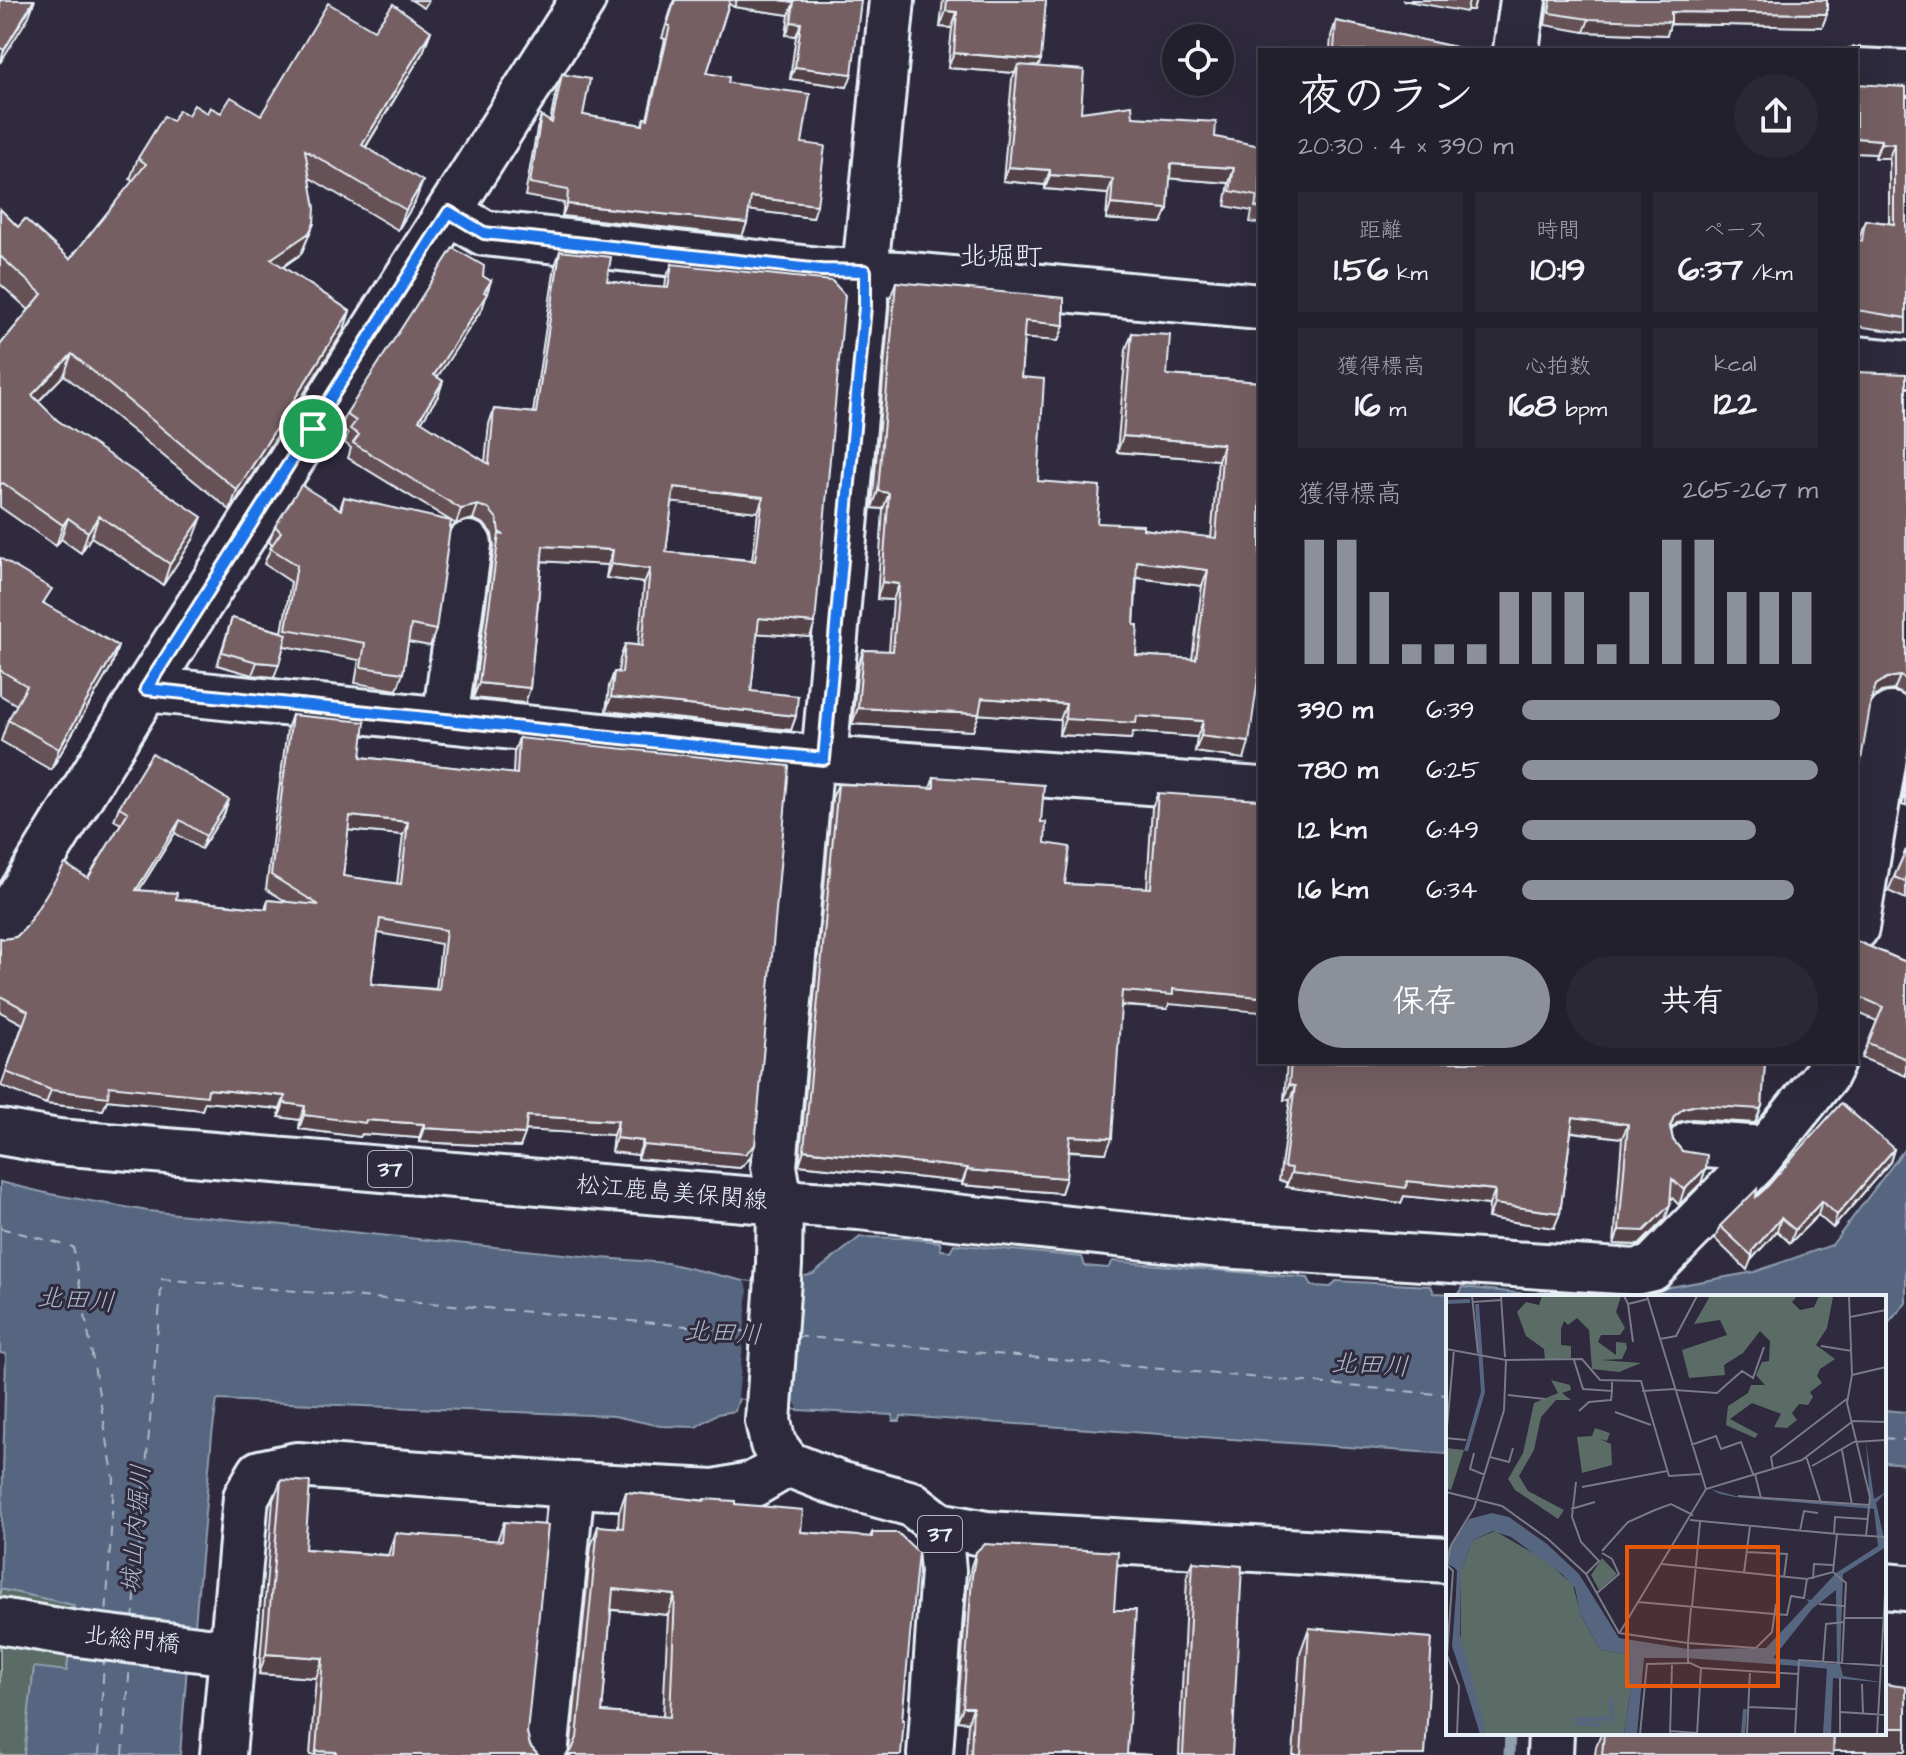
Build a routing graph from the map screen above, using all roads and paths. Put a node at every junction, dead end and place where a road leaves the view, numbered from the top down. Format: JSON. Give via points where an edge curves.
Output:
{"nodes":[{"id":1,"x":583,"y":0,"type":"edge"},
{"id":2,"x":892,"y":0,"type":"edge"},
{"id":3,"x":1523,"y":0,"type":"edge"},
{"id":4,"x":1516,"y":48,"type":"edge"},
{"id":5,"x":1858,"y":71,"type":"edge"},
{"id":6,"x":1906,"y":73,"type":"edge"},
{"id":7,"x":449,"y":212,"type":"junction"},
{"id":8,"x":865,"y":271,"type":"junction"},
{"id":9,"x":1258,"y":307,"type":"edge"},
{"id":10,"x":1858,"y":359,"type":"edge"},
{"id":11,"x":1906,"y":364,"type":"edge"},
{"id":12,"x":469,"y":544,"type":"dead end"},
{"id":13,"x":146,"y":689,"type":"junction"},
{"id":14,"x":1891,"y":715,"type":"dead end"},
{"id":15,"x":445,"y":720,"type":"junction"},
{"id":16,"x":817,"y":758,"type":"junction"},
{"id":17,"x":1258,"y":790,"type":"edge"},
{"id":18,"x":1878,"y":838,"type":"edge"},
{"id":19,"x":1858,"y":920,"type":"edge"},
{"id":20,"x":0,"y":928,"type":"edge"},
{"id":21,"x":1831,"y":1064,"type":"edge"},
{"id":22,"x":0,"y":1132,"type":"edge"},
{"id":23,"x":1690,"y":1144,"type":"dead end"},
{"id":24,"x":1765,"y":1149,"type":"junction"},
{"id":25,"x":780,"y":1202,"type":"junction"},
{"id":26,"x":788,"y":1464,"type":"junction"},
{"id":27,"x":572,"y":1485,"type":"junction"},
{"id":28,"x":939,"y":1525,"type":"junction"},
{"id":29,"x":1446,"y":1560,"type":"edge"},
{"id":30,"x":1886,"y":1586,"type":"edge"},
{"id":31,"x":1906,"y":1588,"type":"edge"},
{"id":32,"x":0,"y":1621,"type":"edge"},
{"id":33,"x":213,"y":1650,"type":"junction"},
{"id":34,"x":1551,"y":1735,"type":"edge"},
{"id":35,"x":223,"y":1755,"type":"edge"},
{"id":36,"x":545,"y":1755,"type":"edge"},
{"id":37,"x":930,"y":1755,"type":"edge"},
{"id":38,"x":1550,"y":1755,"type":"edge"}],
"edges":[{"from":1,"to":7,"type":"street"},
{"from":2,"to":8,"type":"street"},
{"from":3,"to":4,"type":"street"},
{"from":5,"to":6,"type":"street"},
{"from":7,"to":8,"type":"street","via":[[484,233]]},
{"from":7,"to":13,"type":"street"},
{"from":8,"to":9,"type":"street"},
{"from":8,"to":16,"type":"street"},
{"from":10,"to":11,"type":"street"},
{"from":12,"to":15,"type":"street"},
{"from":13,"to":15,"type":"street"},
{"from":13,"to":20,"type":"street"},
{"from":14,"to":18,"type":"street"},
{"from":15,"to":16,"type":"street"},
{"from":16,"to":17,"type":"street"},
{"from":16,"to":25,"type":"street","via":[[774,1166]]},
{"from":18,"to":19,"type":"street"},
{"from":21,"to":24,"type":"street"},
{"from":22,"to":25,"type":"street","name":"松江鹿島美保関線","number":"37","via":[[58,1142]]},
{"from":23,"to":24,"type":"street"},
{"from":24,"to":25,"type":"street","via":[[1666,1256],[1652,1268],[1635,1272],[1222,1245]]},
{"from":25,"to":26,"type":"street","name":"松江鹿島美保関線","via":[[768,1421],[773,1444]]},
{"from":26,"to":27,"type":"street","via":[[754,1484],[715,1492]]},
{"from":26,"to":28,"type":"street","number":"37","via":[[912,1504]]},
{"from":27,"to":33,"type":"street","via":[[297,1465],[260,1473],[246,1497]]},
{"from":27,"to":36,"type":"street"},
{"from":28,"to":29,"type":"street","via":[[987,1534]]},
{"from":28,"to":37,"type":"street","number":"37","via":[[943,1571]]},
{"from":30,"to":31,"type":"street"},
{"from":32,"to":33,"type":"street","name":"北総門橋"},
{"from":33,"to":35,"type":"street"},
{"from":34,"to":38,"type":"street"}]}
